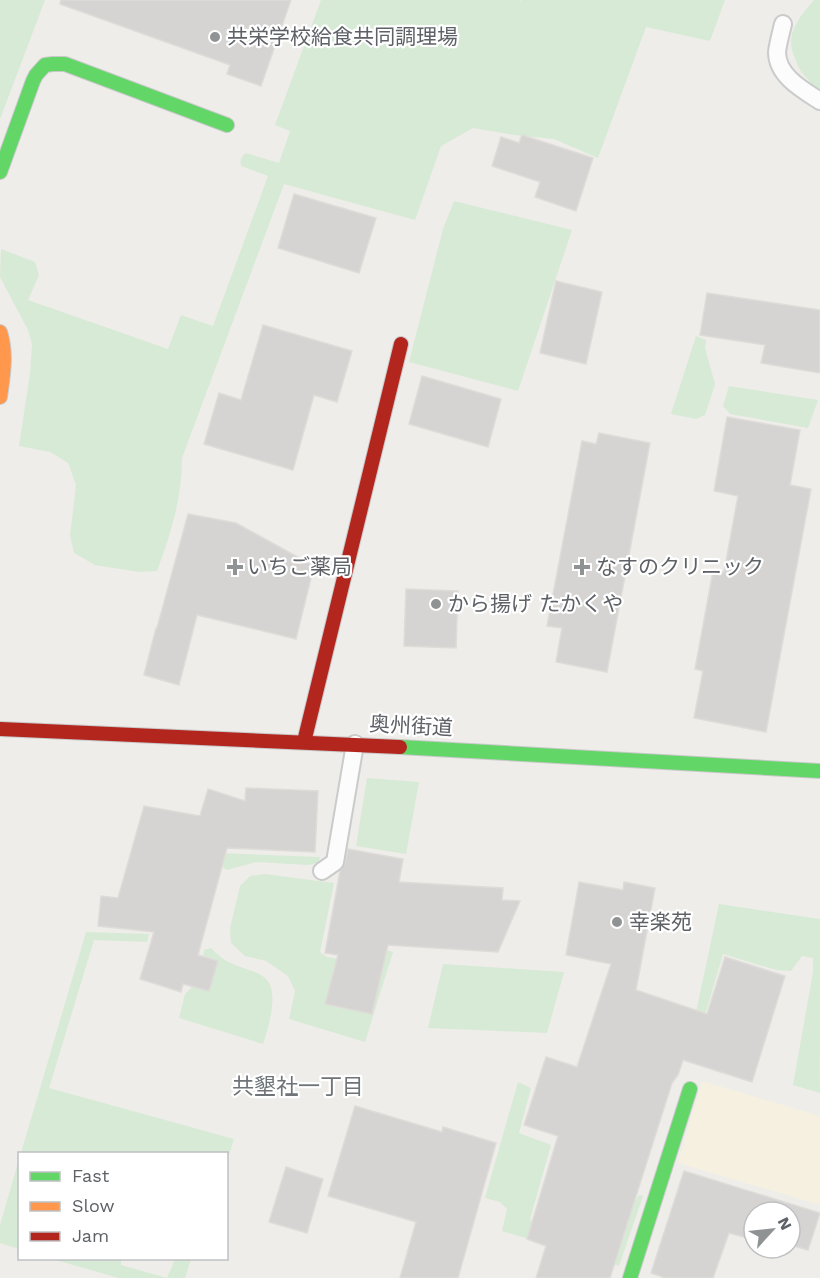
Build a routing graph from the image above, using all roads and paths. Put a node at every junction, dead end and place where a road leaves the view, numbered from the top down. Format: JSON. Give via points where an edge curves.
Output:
{"nodes":[{"id":1,"x":783,"y":24,"type":"dead end"},
{"id":2,"x":820,"y":101,"type":"edge"},
{"id":3,"x":226,"y":125,"type":"dead end"},
{"id":4,"x":0,"y":172,"type":"edge"},
{"id":5,"x":0,"y":332,"type":"edge"},
{"id":6,"x":401,"y":344,"type":"dead end"},
{"id":7,"x":0,"y":397,"type":"edge"},
{"id":8,"x":0,"y":729,"type":"edge"},
{"id":9,"x":304,"y":742,"type":"junction"},
{"id":10,"x":355,"y":744,"type":"junction"},
{"id":11,"x":820,"y":771,"type":"edge"},
{"id":12,"x":322,"y":871,"type":"dead end"},
{"id":13,"x":690,"y":1089,"type":"dead end"},
{"id":14,"x":630,"y":1278,"type":"edge"}],
"edges":[{"from":1,"to":2,"type":"lane","via":[[777,54],[783,72]]},
{"from":3,"to":4,"type":"street","via":[[65,64],[50,63],[40,68],[33,81]]},
{"from":5,"to":7,"type":"street","via":[[6,359]]},
{"from":6,"to":9,"type":"street"},
{"from":8,"to":9,"type":"street","name":"奥州街道"},
{"from":9,"to":10,"type":"street","name":"奥州街道"},
{"from":10,"to":11,"type":"street","name":"奥州街道"},
{"from":10,"to":12,"type":"lane","via":[[335,862]]},
{"from":13,"to":14,"type":"street"}]}
